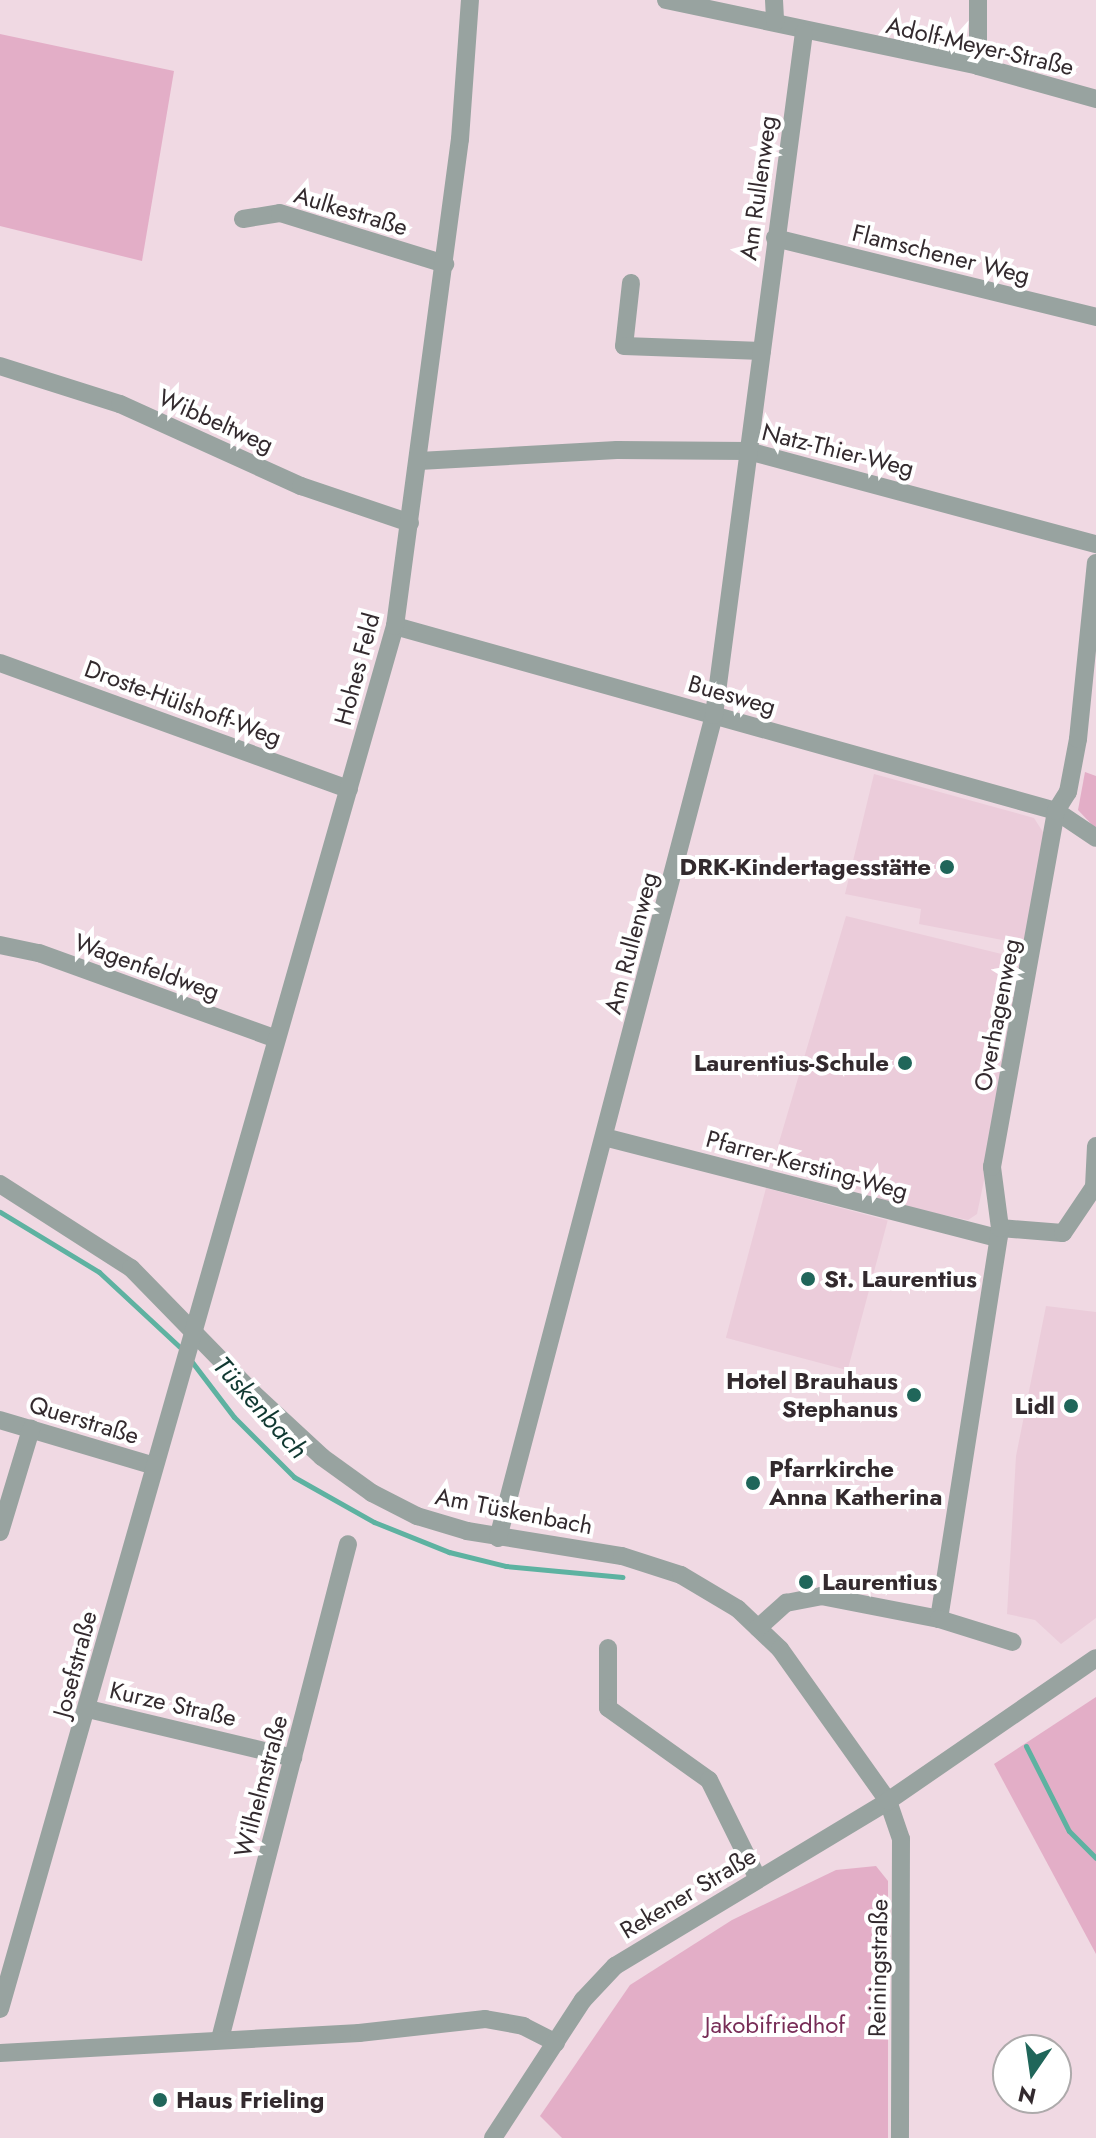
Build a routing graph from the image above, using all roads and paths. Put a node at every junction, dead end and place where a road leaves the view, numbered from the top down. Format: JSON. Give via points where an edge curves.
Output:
{"nodes":[{"id":1,"x":470,"y":0,"type":"edge"},
{"id":2,"x":666,"y":0,"type":"edge"},
{"id":3,"x":774,"y":0,"type":"edge"},
{"id":4,"x":978,"y":0,"type":"edge"},
{"id":5,"x":775,"y":22,"type":"junction"},
{"id":6,"x":804,"y":32,"type":"junction"},
{"id":7,"x":978,"y":66,"type":"junction"},
{"id":8,"x":1096,"y":99,"type":"edge"},
{"id":9,"x":243,"y":219,"type":"dead end"},
{"id":10,"x":775,"y":238,"type":"junction"},
{"id":11,"x":445,"y":264,"type":"junction"},
{"id":12,"x":631,"y":283,"type":"dead end"},
{"id":13,"x":1096,"y":317,"type":"edge"},
{"id":14,"x":762,"y":351,"type":"junction"},
{"id":15,"x":0,"y":366,"type":"edge"},
{"id":16,"x":748,"y":451,"type":"junction"},
{"id":17,"x":419,"y":461,"type":"junction"},
{"id":18,"x":410,"y":523,"type":"junction"},
{"id":19,"x":1096,"y":544,"type":"edge"},
{"id":20,"x":1096,"y":563,"type":"edge"},
{"id":21,"x":395,"y":626,"type":"junction"},
{"id":22,"x":0,"y":663,"type":"edge"},
{"id":23,"x":714,"y":715,"type":"junction"},
{"id":24,"x":349,"y":789,"type":"junction"},
{"id":25,"x":1056,"y":811,"type":"junction"},
{"id":26,"x":1096,"y":838,"type":"edge"},
{"id":27,"x":0,"y":945,"type":"edge"},
{"id":28,"x":276,"y":1039,"type":"junction"},
{"id":29,"x":604,"y":1137,"type":"junction"},
{"id":30,"x":1096,"y":1146,"type":"edge"},
{"id":31,"x":0,"y":1184,"type":"edge"},
{"id":32,"x":999,"y":1233,"type":"junction"},
{"id":33,"x":192,"y":1334,"type":"junction"},
{"id":34,"x":0,"y":1420,"type":"edge"},
{"id":35,"x":31,"y":1429,"type":"junction"},
{"id":36,"x":154,"y":1466,"type":"junction"},
{"id":37,"x":0,"y":1532,"type":"edge"},
{"id":38,"x":498,"y":1538,"type":"junction"},
{"id":39,"x":348,"y":1544,"type":"dead end"},
{"id":40,"x":939,"y":1619,"type":"junction"},
{"id":41,"x":758,"y":1628,"type":"junction"},
{"id":42,"x":1013,"y":1642,"type":"dead end"},
{"id":43,"x":608,"y":1648,"type":"dead end"},
{"id":44,"x":1096,"y":1658,"type":"edge"},
{"id":45,"x":88,"y":1709,"type":"junction"},
{"id":46,"x":293,"y":1758,"type":"junction"},
{"id":47,"x":888,"y":1801,"type":"junction"},
{"id":48,"x":757,"y":1877,"type":"junction"},
{"id":49,"x":0,"y":2009,"type":"edge"},
{"id":50,"x":220,"y":2039,"type":"junction"},
{"id":51,"x":556,"y":2043,"type":"junction"},
{"id":52,"x":0,"y":2053,"type":"edge"},
{"id":53,"x":493,"y":2138,"type":"edge"},
{"id":54,"x":900,"y":2138,"type":"edge"}],
"edges":[{"from":1,"to":11,"type":"street","name":"Hohes Feld"},
{"from":2,"to":5,"type":"street","name":"Adolf-Meyer-Straße"},
{"from":3,"to":5,"type":"street"},
{"from":4,"to":7,"type":"street"},
{"from":5,"to":6,"type":"street","name":"Adolf-Meyer-Straße"},
{"from":6,"to":7,"type":"street","name":"Adolf-Meyer-Straße"},
{"from":6,"to":10,"type":"street","name":"Am Rullenweg"},
{"from":7,"to":8,"type":"street","name":"Adolf-Meyer-Straße"},
{"from":9,"to":11,"type":"street","name":"Aulkestraße","via":[[280,213]]},
{"from":10,"to":13,"type":"street","name":"Flamschener Weg"},
{"from":10,"to":14,"type":"street","name":"Am Rullenweg"},
{"from":11,"to":17,"type":"street","name":"Hohes Feld"},
{"from":12,"to":14,"type":"street","via":[[624,346]]},
{"from":14,"to":16,"type":"street","name":"Am Rullenweg"},
{"from":15,"to":18,"type":"street","name":"Wibbeltweg","via":[[120,404],[301,486]]},
{"from":16,"to":17,"type":"street","name":"Natz-Thier-Weg","via":[[617,450]]},
{"from":16,"to":19,"type":"street","name":"Natz-Thier-Weg"},
{"from":16,"to":23,"type":"street","name":"Am Rullenweg"},
{"from":17,"to":18,"type":"street","name":"Hohes Feld"},
{"from":18,"to":21,"type":"street","name":"Hohes Feld"},
{"from":20,"to":25,"type":"street","name":"Overhagenweg","via":[[1078,739],[1068,792]]},
{"from":21,"to":23,"type":"street","name":"Buesweg"},
{"from":21,"to":24,"type":"street","name":"Hohes Feld"},
{"from":22,"to":24,"type":"street","name":"Droste-Hülshoff-Weg"},
{"from":23,"to":25,"type":"street","name":"Buesweg"},
{"from":23,"to":29,"type":"street","name":"Am Rullenweg"},
{"from":24,"to":28,"type":"street","name":"Hohes Feld"},
{"from":25,"to":26,"type":"street"},
{"from":25,"to":32,"type":"street","name":"Overhagenweg","via":[[992,1167]]},
{"from":27,"to":28,"type":"street","name":"Wagenfeldweg","via":[[39,953]]},
{"from":28,"to":33,"type":"street","name":"Hohes Feld"},
{"from":29,"to":32,"type":"street","name":"Pfarrer-Kersting-Weg"},
{"from":29,"to":38,"type":"street","name":"Am Rullenweg"},
{"from":30,"to":32,"type":"street","via":[[1094,1187],[1063,1233]]},
{"from":31,"to":33,"type":"street","name":"Am Tüskenbach","via":[[112,1253]]},
{"from":32,"to":40,"type":"street","name":"Overhagenweg"},
{"from":33,"to":36,"type":"street","name":"Josefstraße"},
{"from":33,"to":38,"type":"street","name":"Am Tüskenbach","via":[[322,1457],[372,1493],[433,1522]]},
{"from":34,"to":35,"type":"street","name":"Querstraße"},
{"from":35,"to":36,"type":"street","name":"Querstraße"},
{"from":35,"to":37,"type":"street"},
{"from":36,"to":45,"type":"street","name":"Josefstraße"},
{"from":38,"to":41,"type":"street","name":"Am Tüskenbach","via":[[649,1564],[719,1596]]},
{"from":39,"to":46,"type":"street","name":"Wilhelmstraße"},
{"from":40,"to":41,"type":"street","via":[[821,1596],[786,1603]]},
{"from":40,"to":42,"type":"street"},
{"from":41,"to":47,"type":"street","name":"Am Tüskenbach","via":[[809,1685]]},
{"from":43,"to":48,"type":"street","via":[[608,1708],[709,1780]]},
{"from":44,"to":47,"type":"street","name":"Rekener Straße"},
{"from":45,"to":46,"type":"street","name":"Kurze Straße"},
{"from":45,"to":49,"type":"street","name":"Josefstraße"},
{"from":46,"to":50,"type":"street","name":"Wilhelmstraße"},
{"from":47,"to":48,"type":"street","name":"Rekener Straße"},
{"from":47,"to":54,"type":"street","name":"Reiningstraße","via":[[904,1859]]},
{"from":48,"to":51,"type":"street","name":"Rekener Straße","via":[[615,1966]]},
{"from":50,"to":51,"type":"street","via":[[359,2033],[485,2019],[523,2026]]},
{"from":50,"to":52,"type":"street"},
{"from":51,"to":53,"type":"street","name":"Rekener Straße"}]}
